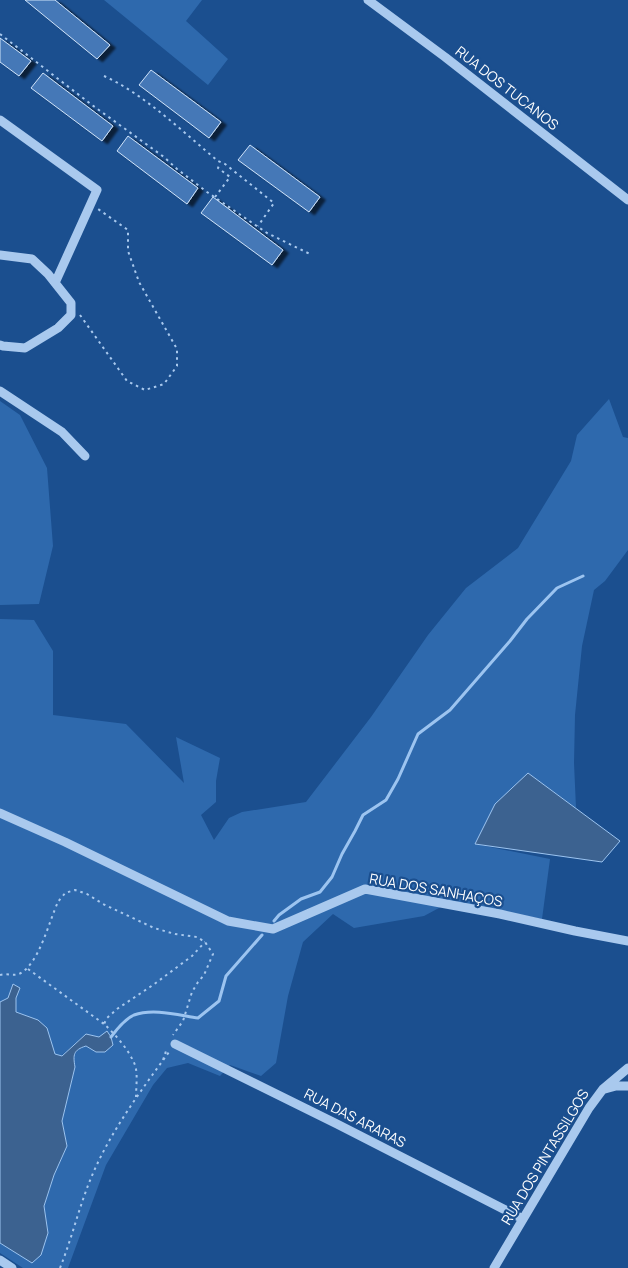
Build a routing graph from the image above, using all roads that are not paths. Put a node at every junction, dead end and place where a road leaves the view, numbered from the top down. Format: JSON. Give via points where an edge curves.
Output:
{"nodes":[{"id":1,"x":368,"y":0,"type":"edge"},
{"id":2,"x":0,"y":120,"type":"edge"},
{"id":3,"x":628,"y":200,"type":"edge"},
{"id":4,"x":0,"y":255,"type":"edge"},
{"id":5,"x":55,"y":283,"type":"junction"},
{"id":6,"x":0,"y":344,"type":"edge"},
{"id":7,"x":0,"y":391,"type":"edge"},
{"id":8,"x":84,"y":456,"type":"dead end"},
{"id":9,"x":0,"y":813,"type":"edge"},
{"id":10,"x":628,"y":941,"type":"edge"},
{"id":11,"x":175,"y":1044,"type":"road end"},
{"id":12,"x":628,"y":1068,"type":"edge"},
{"id":13,"x":628,"y":1086,"type":"edge"},
{"id":14,"x":603,"y":1089,"type":"junction"},
{"id":15,"x":523,"y":1219,"type":"junction"},
{"id":16,"x":0,"y":1260,"type":"edge"},
{"id":17,"x":12,"y":1268,"type":"edge"},
{"id":18,"x":494,"y":1268,"type":"edge"}],
"edges":[{"from":1,"to":3,"type":"street","name":"RUA DOS TUCANOS"},
{"from":2,"to":5,"type":"street","via":[[97,190]]},
{"from":4,"to":5,"type":"street","via":[[32,259]]},
{"from":5,"to":6,"type":"street","via":[[71,303],[71,314],[58,328],[25,348]]},
{"from":7,"to":8,"type":"street","via":[[62,432]]},
{"from":9,"to":10,"type":"street","name":"RUA DOS SANHAÇOS","via":[[228,921],[274,929],[366,888]]},
{"from":11,"to":15,"type":"street","name":"RUA DAS ARARAS"},
{"from":12,"to":14,"type":"street","name":"RUA DOS PINTASSILGOS"},
{"from":13,"to":14,"type":"street"},
{"from":14,"to":15,"type":"street","name":"RUA DOS PINTASSILGOS"},
{"from":15,"to":18,"type":"street","name":"RUA DOS PINTASSILGOS"},
{"from":16,"to":17,"type":"street"}]}
